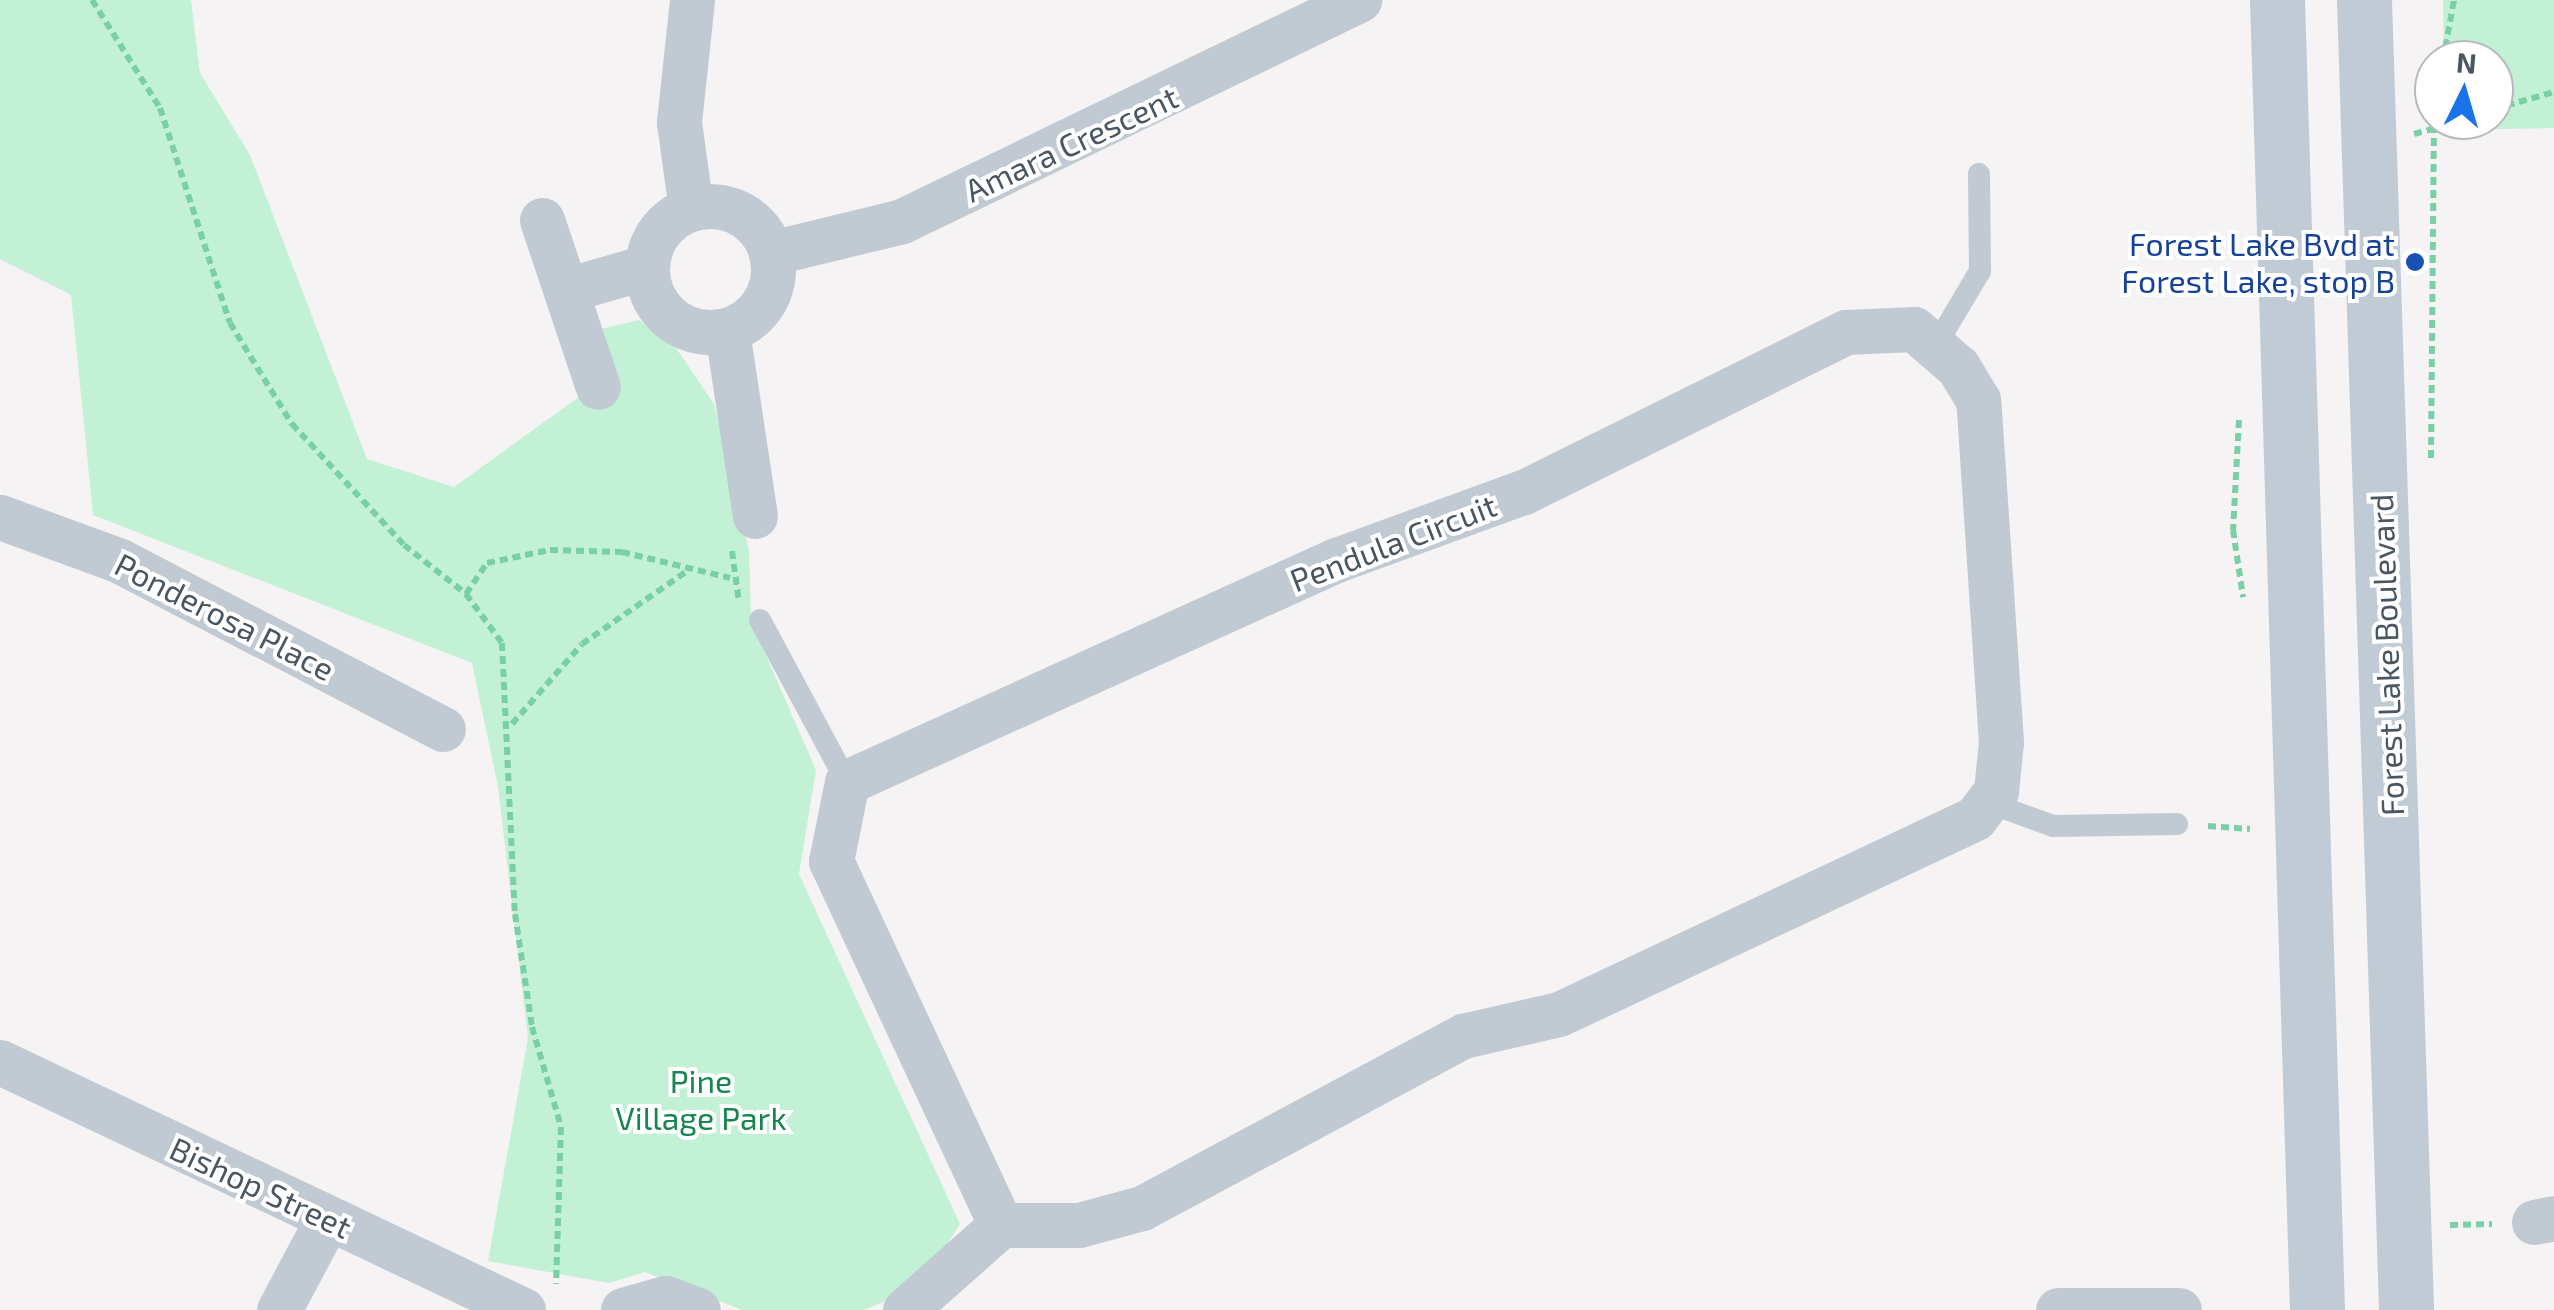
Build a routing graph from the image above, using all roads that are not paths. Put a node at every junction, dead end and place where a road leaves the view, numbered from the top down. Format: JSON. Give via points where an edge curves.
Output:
{"nodes":[{"id":1,"x":692,"y":0,"type":"edge"},
{"id":2,"x":1360,"y":0,"type":"edge"},
{"id":3,"x":2277,"y":0,"type":"edge"},
{"id":4,"x":2364,"y":0,"type":"edge"},
{"id":5,"x":1979,"y":174,"type":"dead end"},
{"id":6,"x":691,"y":209,"type":"junction"},
{"id":7,"x":542,"y":220,"type":"dead end"},
{"id":8,"x":771,"y":252,"type":"junction"},
{"id":9,"x":646,"y":267,"type":"junction"},
{"id":10,"x":566,"y":290,"type":"junction"},
{"id":11,"x":727,"y":330,"type":"junction"},
{"id":12,"x":1936,"y":345,"type":"junction"},
{"id":13,"x":598,"y":387,"type":"dead end"},
{"id":14,"x":755,"y":516,"type":"dead end"},
{"id":15,"x":0,"y":517,"type":"edge"},
{"id":16,"x":760,"y":620,"type":"dead end"},
{"id":17,"x":444,"y":728,"type":"dead end"},
{"id":18,"x":846,"y":782,"type":"junction"},
{"id":19,"x":1988,"y":802,"type":"junction"},
{"id":20,"x":2176,"y":824,"type":"road end"},
{"id":21,"x":0,"y":1062,"type":"edge"},
{"id":22,"x":328,"y":1218,"type":"junction"},
{"id":23,"x":1001,"y":1226,"type":"junction"},
{"id":24,"x":539,"y":1302,"type":"edge"},
{"id":25,"x":279,"y":1310,"type":"edge"},
{"id":26,"x":624,"y":1310,"type":"edge"},
{"id":27,"x":698,"y":1310,"type":"edge"},
{"id":28,"x":905,"y":1310,"type":"edge"},
{"id":29,"x":2058,"y":1310,"type":"edge"},
{"id":30,"x":2179,"y":1310,"type":"edge"},
{"id":31,"x":2317,"y":1310,"type":"edge"},
{"id":32,"x":2406,"y":1310,"type":"edge"}],
"edges":[{"from":1,"to":6,"type":"street","via":[[679,122]]},
{"from":2,"to":8,"type":"street","name":"Amara Crescent","via":[[902,222]]},
{"from":3,"to":31,"type":"main road"},
{"from":4,"to":32,"type":"main road","name":"Forest Lake Boulevard"},
{"from":5,"to":12,"type":"lane","via":[[1980,271]]},
{"from":6,"to":8,"type":"street","via":[[731,210]]},
{"from":6,"to":9,"type":"street","via":[[664,225]]},
{"from":7,"to":10,"type":"street"},
{"from":8,"to":11,"type":"street","via":[[765,301]]},
{"from":9,"to":10,"type":"street"},
{"from":9,"to":11,"type":"street","via":[[670,319]]},
{"from":10,"to":13,"type":"street"},
{"from":11,"to":14,"type":"street"},
{"from":12,"to":18,"type":"street","name":"Pendula Circuit","via":[[1894,324],[1846,332],[1524,492],[1336,560]]},
{"from":12,"to":19,"type":"street","name":"Pendula Circuit","via":[[1978,400],[2001,742]]},
{"from":15,"to":17,"type":"street","name":"Ponderosa Place","via":[[120,561]]},
{"from":16,"to":18,"type":"lane"},
{"from":18,"to":23,"type":"street","via":[[831,861]]},
{"from":19,"to":20,"type":"lane","via":[[2053,826]]},
{"from":19,"to":23,"type":"street","via":[[1949,832],[1559,1014],[1463,1036],[1142,1208],[1079,1226]]},
{"from":21,"to":22,"type":"street","name":"Bishop Street"},
{"from":22,"to":24,"type":"street","name":"Bishop Street"},
{"from":22,"to":25,"type":"street"},
{"from":23,"to":28,"type":"street"},
{"from":26,"to":27,"type":"street","via":[[665,1298]]},
{"from":29,"to":30,"type":"street"}]}
